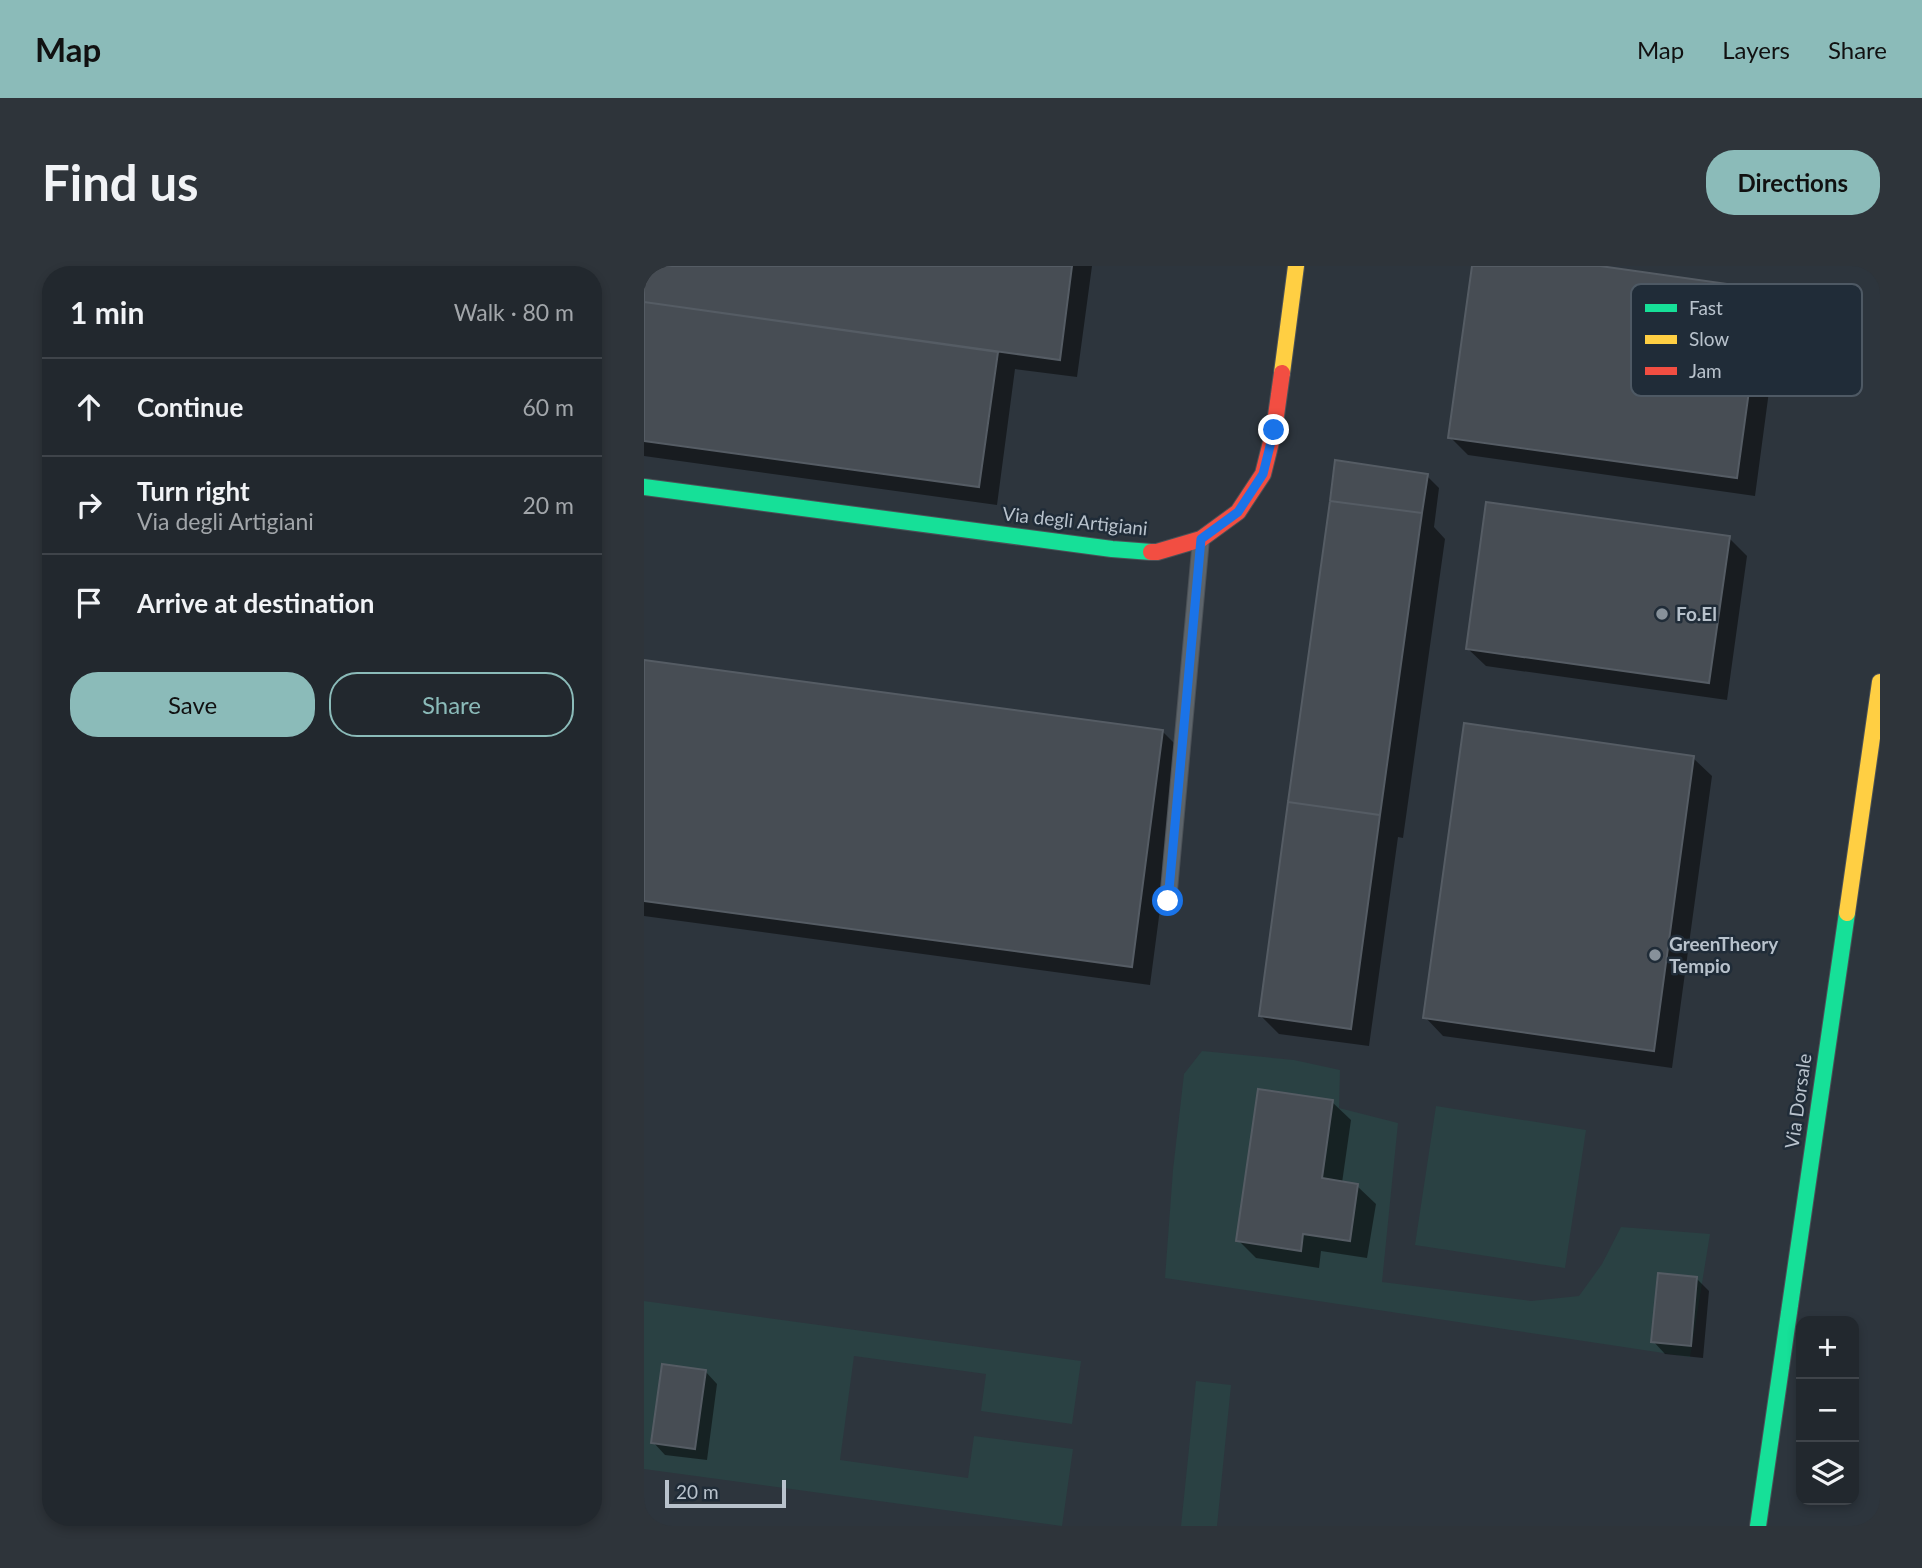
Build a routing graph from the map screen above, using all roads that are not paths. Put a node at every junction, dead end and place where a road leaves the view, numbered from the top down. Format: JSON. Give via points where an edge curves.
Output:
{"nodes":[{"id":1,"x":1296,"y":266,"type":"edge"},
{"id":2,"x":644,"y":487,"type":"edge"},
{"id":3,"x":1201,"y":539,"type":"junction"},
{"id":4,"x":1880,"y":682,"type":"edge"},
{"id":5,"x":1168,"y":901,"type":"dead end"},
{"id":6,"x":1758,"y":1526,"type":"edge"}],
"edges":[{"from":1,"to":3,"type":"street","name":"Via degli Artigiani","via":[[1274,430],[1263,474],[1238,512]]},
{"from":2,"to":3,"type":"street","name":"Via degli Artigiani","via":[[1112,549],[1157,552]]},
{"from":3,"to":5,"type":"lane"},
{"from":4,"to":6,"type":"street","name":"Via Dorsale"}]}
